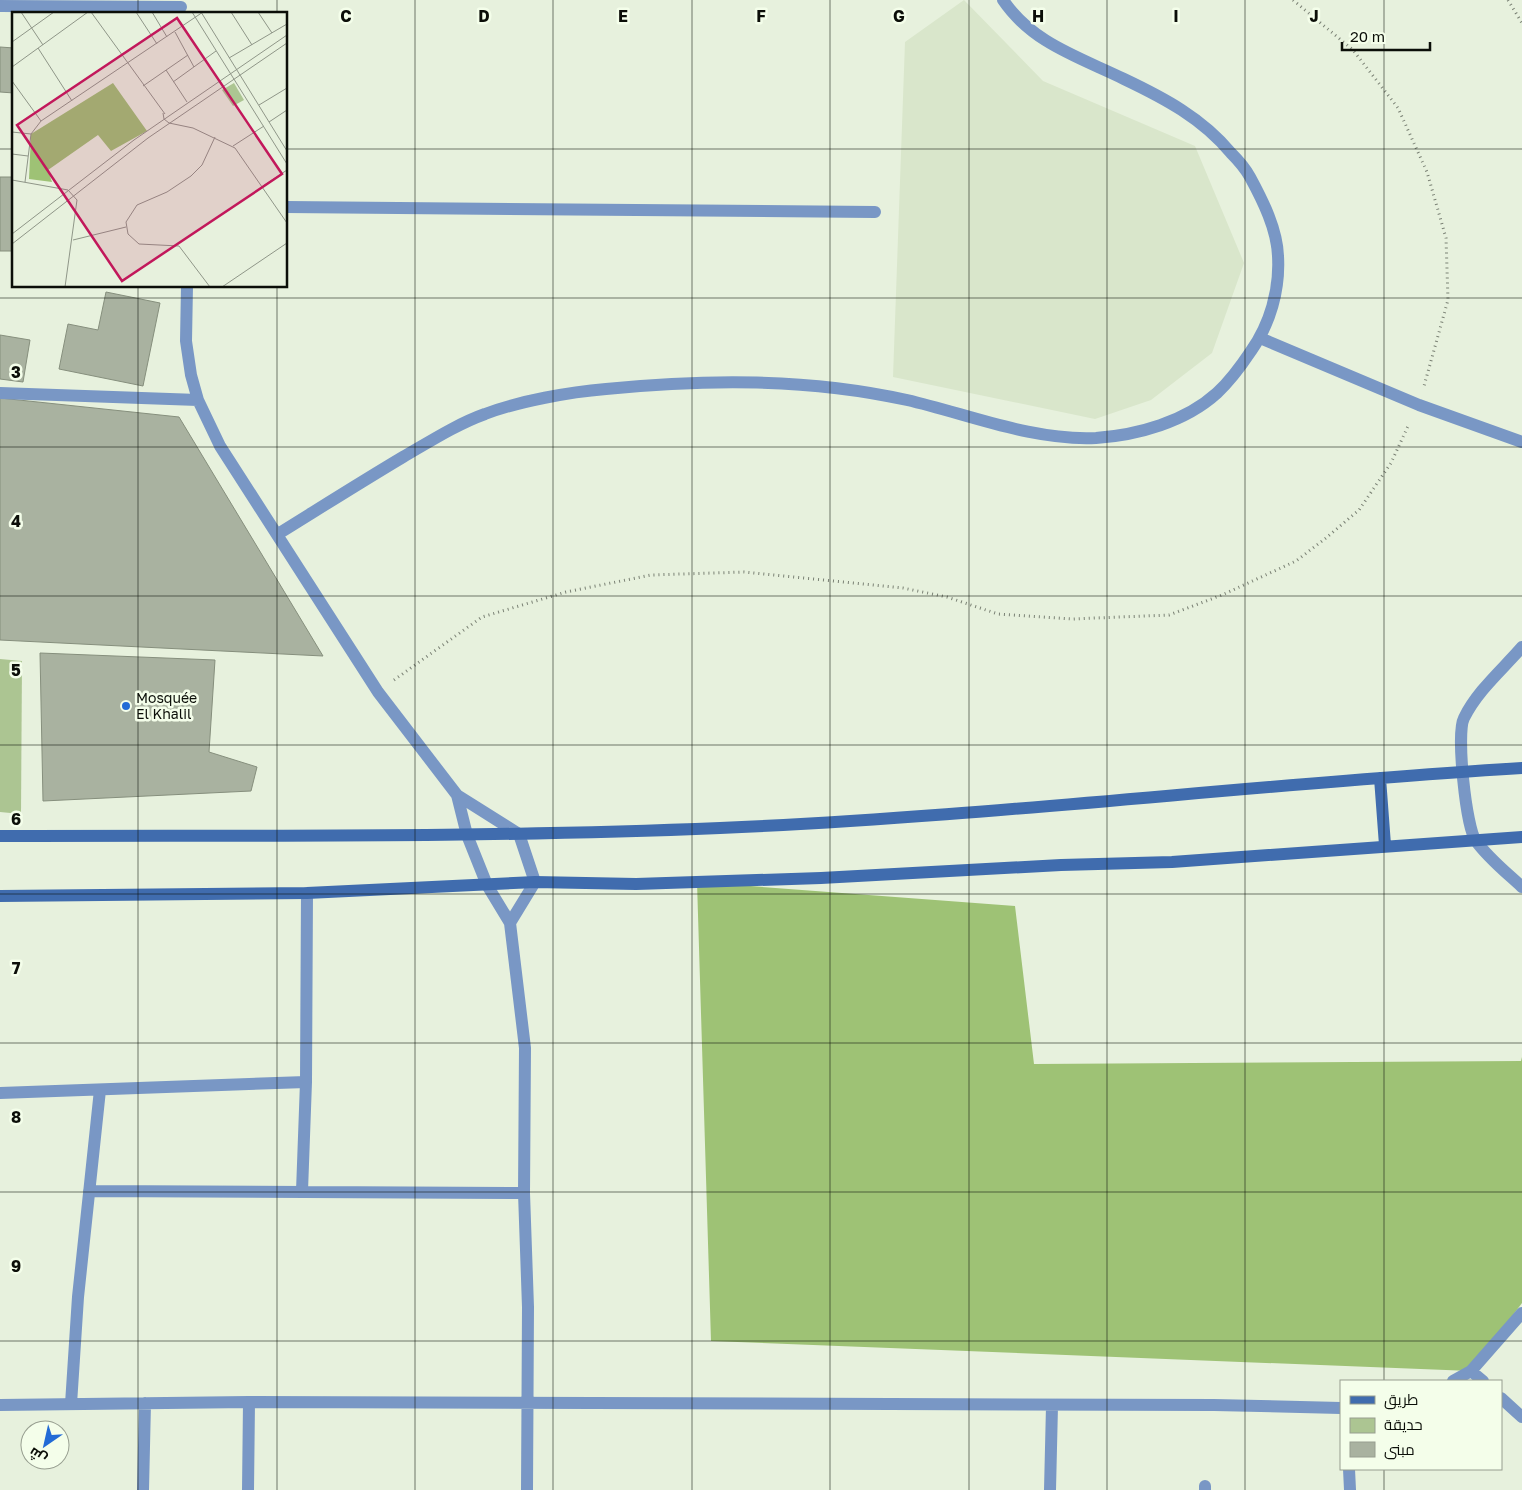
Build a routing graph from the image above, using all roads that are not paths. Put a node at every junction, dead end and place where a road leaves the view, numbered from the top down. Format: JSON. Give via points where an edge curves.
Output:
{"nodes":[{"id":1,"x":1003,"y":0,"type":"edge"},
{"id":2,"x":0,"y":6,"type":"edge"},
{"id":3,"x":182,"y":7,"type":"edge"},
{"id":4,"x":288,"y":207,"type":"edge"},
{"id":5,"x":875,"y":212,"type":"dead end"},
{"id":6,"x":187,"y":288,"type":"edge"},
{"id":7,"x":1260,"y":338,"type":"junction"},
{"id":8,"x":0,"y":393,"type":"edge"},
{"id":9,"x":198,"y":400,"type":"junction"},
{"id":10,"x":1522,"y":442,"type":"edge"},
{"id":11,"x":278,"y":534,"type":"junction"},
{"id":12,"x":1522,"y":647,"type":"edge"},
{"id":13,"x":1522,"y":768,"type":"edge"},
{"id":14,"x":1462,"y":772,"type":"junction"},
{"id":15,"x":1380,"y":778,"type":"junction"},
{"id":16,"x":457,"y":795,"type":"junction"},
{"id":17,"x":519,"y":834,"type":"junction"},
{"id":18,"x":467,"y":835,"type":"junction"},
{"id":19,"x":0,"y":836,"type":"edge"},
{"id":20,"x":1522,"y":837,"type":"edge"},
{"id":21,"x":1475,"y":840,"type":"junction"},
{"id":22,"x":1385,"y":845,"type":"junction"},
{"id":23,"x":535,"y":882,"type":"junction"},
{"id":24,"x":487,"y":885,"type":"junction"},
{"id":25,"x":1522,"y":887,"type":"edge"},
{"id":26,"x":307,"y":893,"type":"junction"},
{"id":27,"x":0,"y":896,"type":"edge"},
{"id":28,"x":510,"y":923,"type":"junction"},
{"id":29,"x":306,"y":1082,"type":"junction"},
{"id":30,"x":100,"y":1090,"type":"junction"},
{"id":31,"x":0,"y":1093,"type":"edge"},
{"id":32,"x":89,"y":1191,"type":"junction"},
{"id":33,"x":302,"y":1191,"type":"junction"},
{"id":34,"x":524,"y":1193,"type":"junction"},
{"id":35,"x":1522,"y":1314,"type":"edge"},
{"id":36,"x":1471,"y":1371,"type":"junction"},
{"id":37,"x":1455,"y":1380,"type":"edge"},
{"id":38,"x":1481,"y":1380,"type":"edge"},
{"id":39,"x":1502,"y":1399,"type":"edge"},
{"id":40,"x":249,"y":1402,"type":"junction"},
{"id":41,"x":145,"y":1403,"type":"junction"},
{"id":42,"x":526,"y":1403,"type":"junction"},
{"id":43,"x":71,"y":1404,"type":"junction"},
{"id":44,"x":0,"y":1405,"type":"edge"},
{"id":45,"x":1052,"y":1406,"type":"junction"},
{"id":46,"x":1340,"y":1408,"type":"edge"},
{"id":47,"x":1522,"y":1416,"type":"edge"},
{"id":48,"x":1349,"y":1470,"type":"edge"},
{"id":49,"x":143,"y":1490,"type":"edge"},
{"id":50,"x":248,"y":1490,"type":"edge"},
{"id":51,"x":527,"y":1490,"type":"edge"},
{"id":52,"x":1050,"y":1490,"type":"edge"},
{"id":53,"x":1350,"y":1490,"type":"edge"}],
"edges":[{"from":1,"to":7,"type":"street","via":[[1016,18],[1043,40],[1177,106],[1216,135],[1248,172],[1268,213],[1278,254],[1278,283]]},
{"from":2,"to":3,"type":"street"},
{"from":4,"to":5,"type":"street"},
{"from":6,"to":9,"type":"street","via":[[186,341]]},
{"from":7,"to":10,"type":"street","via":[[1418,405]]},
{"from":7,"to":11,"type":"street","via":[[1216,394],[1193,410],[1163,424],[1108,437],[1050,435],[904,400],[830,388],[747,382],[602,389],[543,400],[477,418],[430,441]]},
{"from":8,"to":9,"type":"street"},
{"from":9,"to":11,"type":"street","via":[[220,446]]},
{"from":11,"to":16,"type":"street","via":[[378,692]]},
{"from":12,"to":14,"type":"street","via":[[1476,699],[1463,719],[1459,739]]},
{"from":13,"to":14,"type":"street"},
{"from":14,"to":15,"type":"street"},
{"from":14,"to":21,"type":"street"},
{"from":15,"to":17,"type":"street","via":[[1138,800],[772,825]]},
{"from":15,"to":22,"type":"street"},
{"from":16,"to":17,"type":"street"},
{"from":16,"to":18,"type":"street"},
{"from":17,"to":18,"type":"street"},
{"from":17,"to":23,"type":"street"},
{"from":18,"to":19,"type":"street"},
{"from":18,"to":24,"type":"street"},
{"from":20,"to":21,"type":"street"},
{"from":21,"to":22,"type":"street"},
{"from":21,"to":25,"type":"street"},
{"from":22,"to":23,"type":"street","via":[[1172,862],[1061,864],[821,878],[636,884]]},
{"from":23,"to":24,"type":"street"},
{"from":23,"to":28,"type":"street"},
{"from":24,"to":26,"type":"street"},
{"from":24,"to":28,"type":"street"},
{"from":26,"to":27,"type":"street"},
{"from":26,"to":29,"type":"street"},
{"from":28,"to":34,"type":"street","via":[[525,1048]]},
{"from":29,"to":30,"type":"street"},
{"from":29,"to":33,"type":"street"},
{"from":30,"to":31,"type":"street"},
{"from":30,"to":32,"type":"street"},
{"from":32,"to":33,"type":"street"},
{"from":32,"to":43,"type":"street"},
{"from":33,"to":34,"type":"street"},
{"from":34,"to":42,"type":"street","via":[[528,1307]]},
{"from":35,"to":36,"type":"street"},
{"from":36,"to":37,"type":"street"},
{"from":36,"to":38,"type":"street"},
{"from":39,"to":47,"type":"street"},
{"from":40,"to":41,"type":"street"},
{"from":40,"to":42,"type":"street"},
{"from":40,"to":50,"type":"street"},
{"from":41,"to":43,"type":"street"},
{"from":41,"to":49,"type":"street"},
{"from":42,"to":45,"type":"street"},
{"from":42,"to":51,"type":"street"},
{"from":43,"to":44,"type":"street"},
{"from":45,"to":46,"type":"street"},
{"from":45,"to":52,"type":"street"},
{"from":48,"to":53,"type":"street"}]}
